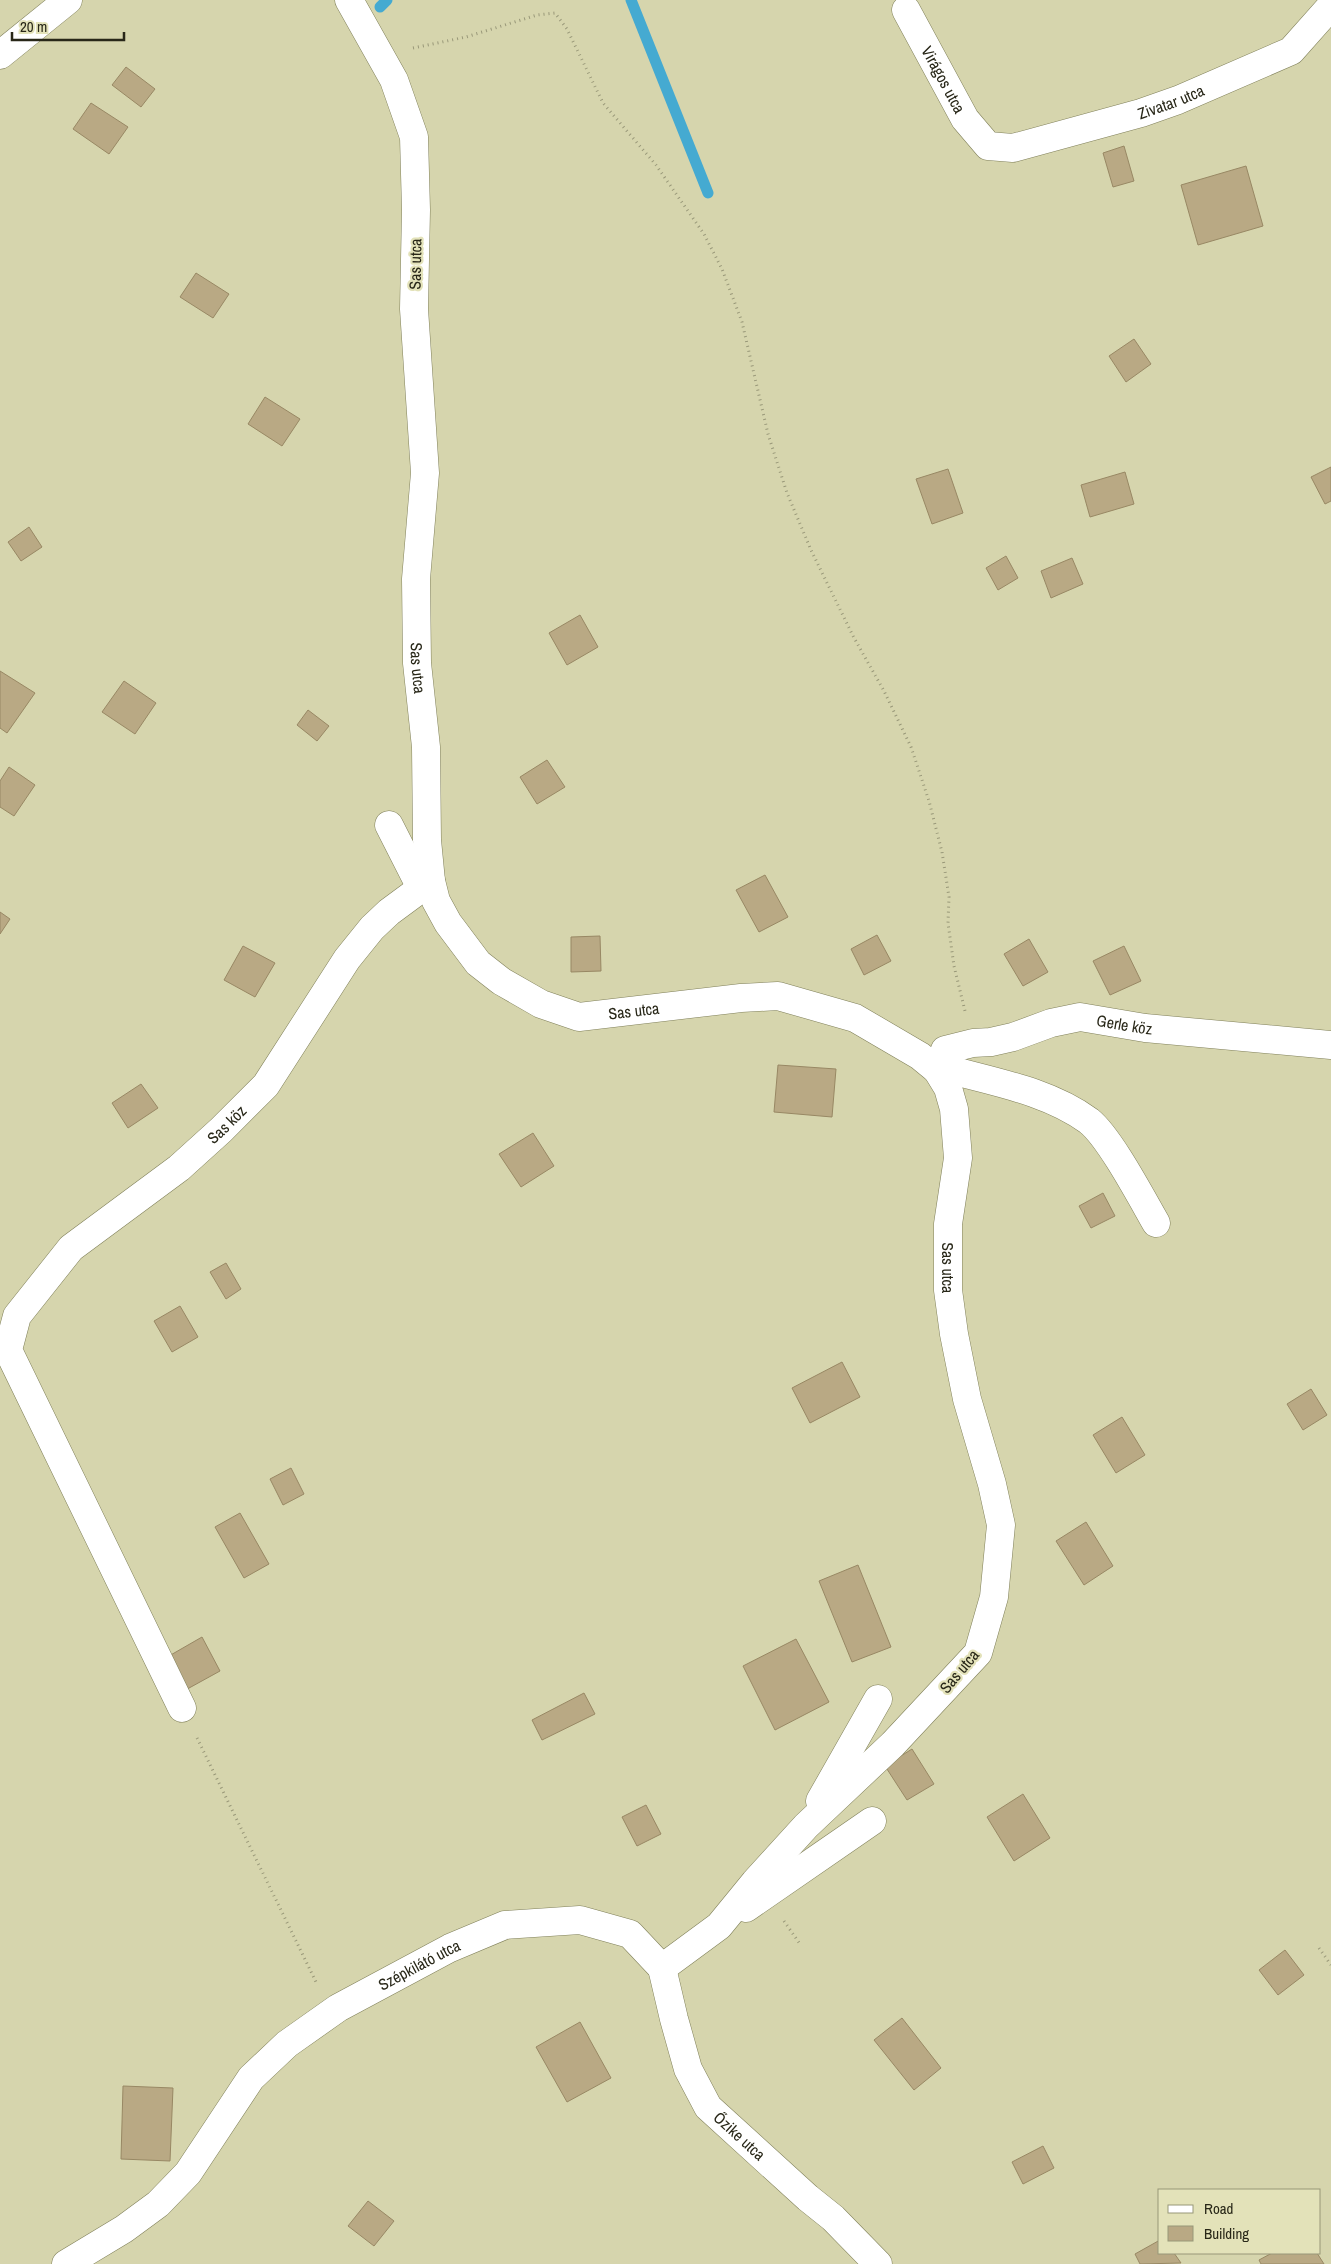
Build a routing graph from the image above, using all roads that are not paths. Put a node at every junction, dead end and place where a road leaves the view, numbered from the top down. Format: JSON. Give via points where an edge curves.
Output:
{"nodes":[{"id":1,"x":68,"y":0,"type":"edge"},
{"id":2,"x":349,"y":0,"type":"edge"},
{"id":3,"x":1331,"y":6,"type":"edge"},
{"id":4,"x":906,"y":10,"type":"dead end"},
{"id":5,"x":0,"y":55,"type":"edge"},
{"id":6,"x":988,"y":146,"type":"joint"},
{"id":7,"x":389,"y":825,"type":"dead end"},
{"id":8,"x":426,"y":885,"type":"junction"},
{"id":9,"x":1331,"y":1046,"type":"edge"},
{"id":10,"x":937,"y":1070,"type":"junction"},
{"id":11,"x":1156,"y":1222,"type":"dead end"},
{"id":12,"x":878,"y":1699,"type":"dead end"},
{"id":13,"x":182,"y":1708,"type":"road end"},
{"id":14,"x":872,"y":1821,"type":"dead end"},
{"id":15,"x":806,"y":1826,"type":"junction"},
{"id":16,"x":719,"y":1926,"type":"junction"},
{"id":17,"x":662,"y":1968,"type":"junction"},
{"id":18,"x":66,"y":2264,"type":"edge"},
{"id":19,"x":878,"y":2264,"type":"edge"}],
"edges":[{"from":1,"to":5,"type":"street"},
{"from":2,"to":8,"type":"street","name":"Sas utca","via":[[394,80],[414,137],[414,309],[425,473],[416,580],[417,662],[426,747]]},
{"from":3,"to":6,"type":"street","name":"Zivatar utca","via":[[1291,51],[1178,100],[1013,148]]},
{"from":4,"to":6,"type":"street","name":"Virágos utca","via":[[964,119]]},
{"from":7,"to":8,"type":"street"},
{"from":8,"to":10,"type":"street","name":"Sas utca","via":[[448,923],[478,963],[523,996],[558,1012],[579,1017],[778,996],[855,1018],[920,1056]]},
{"from":8,"to":13,"type":"street","name":"Sas köz","via":[[389,912],[347,959],[266,1085],[179,1168],[71,1248],[17,1316],[8,1350]]},
{"from":9,"to":10,"type":"street","name":"Gerle köz","via":[[1145,1028],[1080,1018],[1051,1023],[1013,1037],[945,1050]]},
{"from":10,"to":11,"type":"street","via":[[946,1068],[1048,1098],[1089,1134],[1105,1139]]},
{"from":10,"to":15,"type":"street","name":"Sas utca","via":[[948,1088],[954,1109],[958,1158],[948,1224],[948,1290],[953,1326],[967,1399],[1001,1525],[994,1597],[978,1654],[893,1744]]},
{"from":12,"to":15,"type":"street"},
{"from":14,"to":16,"type":"street"},
{"from":15,"to":16,"type":"street"},
{"from":16,"to":17,"type":"street"},
{"from":17,"to":18,"type":"street","name":"Szépkilátó utca","via":[[630,1934],[580,1920],[505,1926],[450,1948],[331,2013],[287,2044],[251,2078],[188,2173],[158,2204]]},
{"from":17,"to":19,"type":"street","name":"Őzike utca","via":[[688,2069],[708,2107],[833,2218]]}]}
